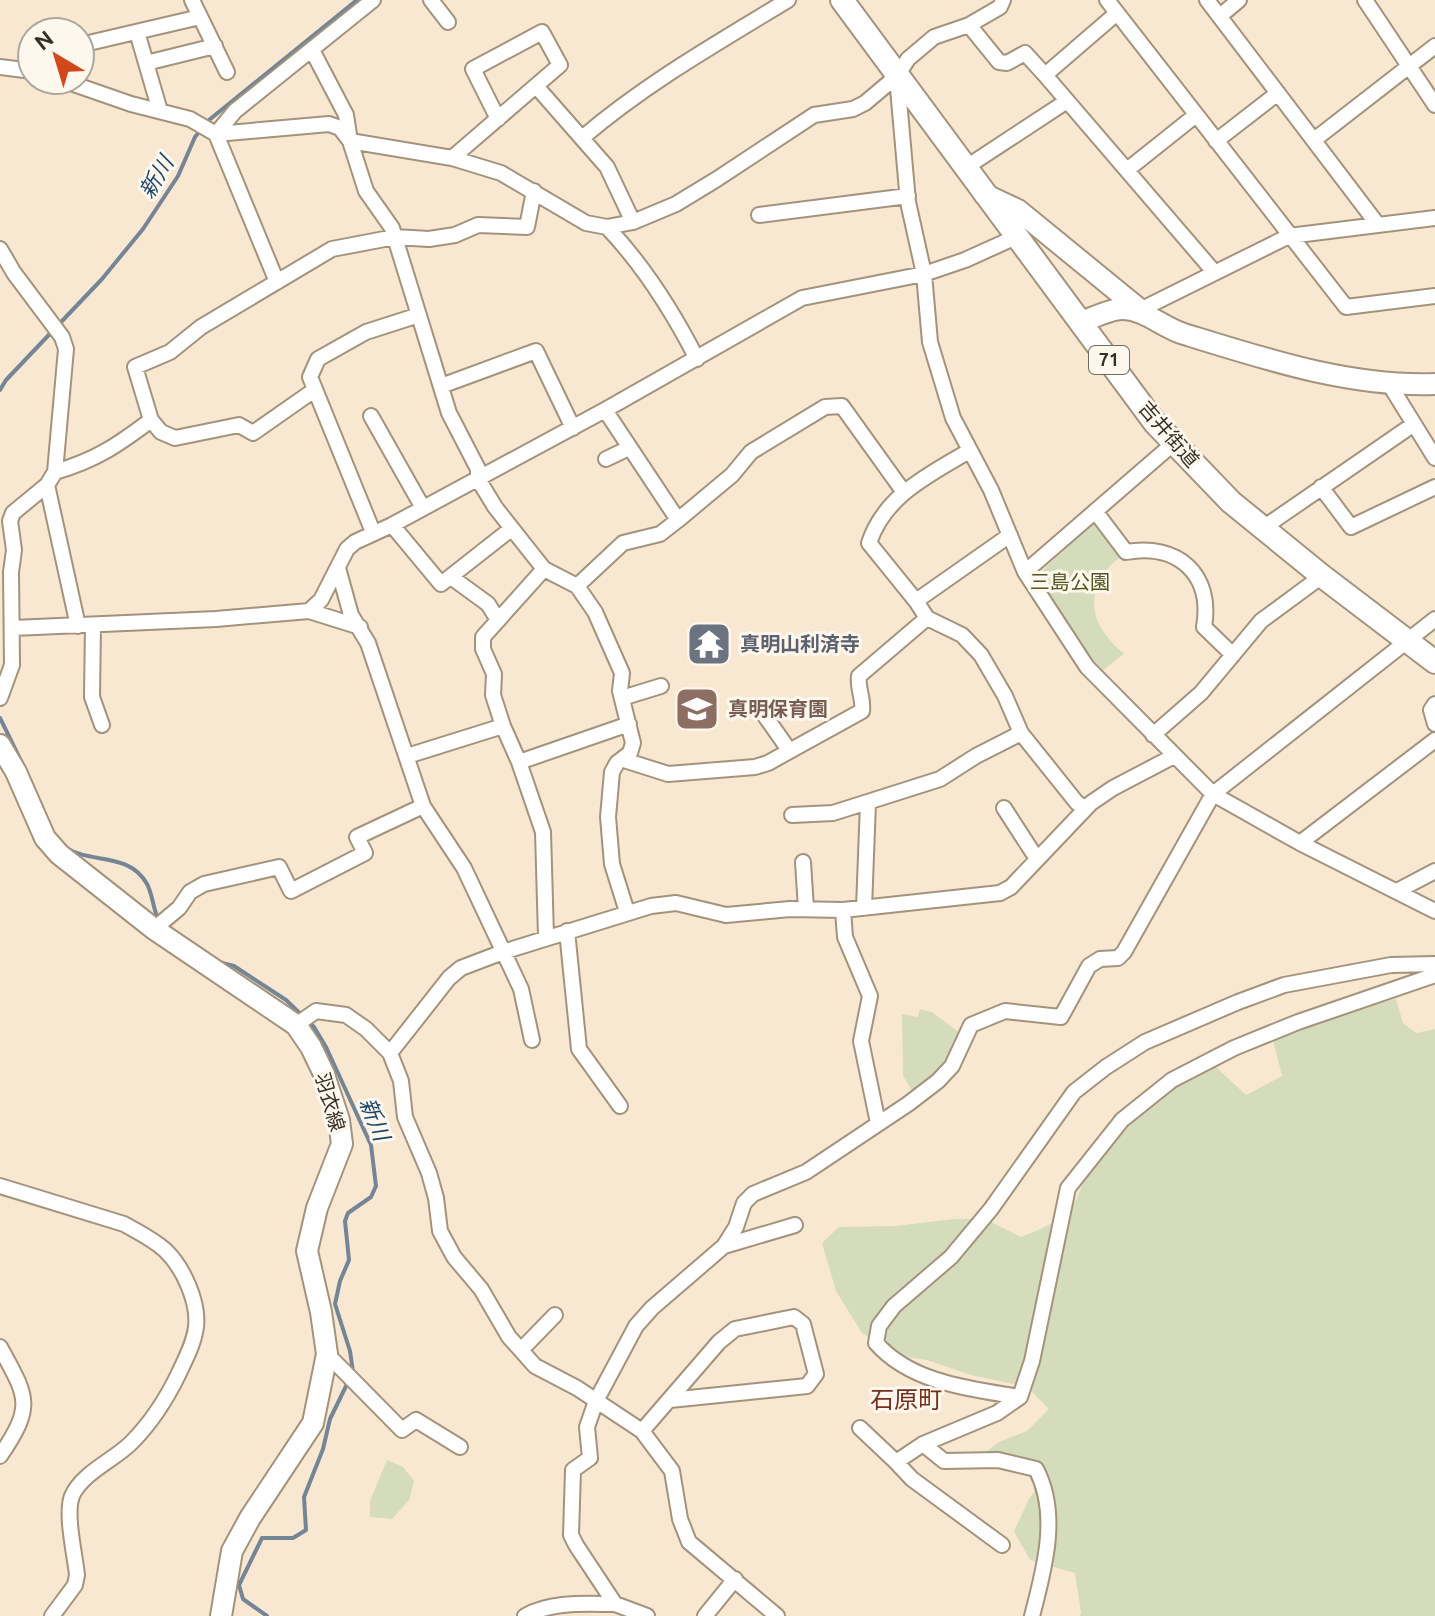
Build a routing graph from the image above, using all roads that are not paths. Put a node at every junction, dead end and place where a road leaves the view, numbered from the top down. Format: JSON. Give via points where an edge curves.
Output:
{"nodes":[{"id":1,"x":192,"y":0,"type":"edge"},
{"id":2,"x":431,"y":0,"type":"edge"},
{"id":3,"x":788,"y":0,"type":"edge"},
{"id":4,"x":1003,"y":0,"type":"edge"},
{"id":5,"x":1107,"y":0,"type":"edge"},
{"id":6,"x":1207,"y":0,"type":"edge"},
{"id":7,"x":1239,"y":0,"type":"edge"},
{"id":8,"x":1365,"y":0,"type":"edge"},
{"id":9,"x":371,"y":1,"type":"edge"},
{"id":10,"x":842,"y":1,"type":"edge"},
{"id":11,"x":1117,"y":13,"type":"junction"},
{"id":12,"x":1220,"y":16,"type":"junction"},
{"id":13,"x":200,"y":17,"type":"junction"},
{"id":14,"x":448,"y":22,"type":"dead end"},
{"id":15,"x":969,"y":25,"type":"junction"},
{"id":16,"x":137,"y":32,"type":"junction"},
{"id":17,"x":96,"y":41,"type":"edge"},
{"id":18,"x":215,"y":46,"type":"junction"},
{"id":19,"x":1435,"y":46,"type":"edge"},
{"id":20,"x":312,"y":50,"type":"junction"},
{"id":21,"x":146,"y":63,"type":"junction"},
{"id":22,"x":1409,"y":66,"type":"junction"},
{"id":23,"x":227,"y":72,"type":"dead end"},
{"id":24,"x":1045,"y":75,"type":"junction"},
{"id":25,"x":897,"y":76,"type":"junction"},
{"id":26,"x":536,"y":86,"type":"junction"},
{"id":27,"x":96,"y":89,"type":"edge"},
{"id":28,"x":1278,"y":93,"type":"junction"},
{"id":29,"x":1067,"y":101,"type":"junction"},
{"id":30,"x":1435,"y":105,"type":"edge"},
{"id":31,"x":160,"y":111,"type":"junction"},
{"id":32,"x":1196,"y":115,"type":"junction"},
{"id":33,"x":498,"y":119,"type":"junction"},
{"id":34,"x":216,"y":134,"type":"junction"},
{"id":35,"x":582,"y":138,"type":"junction"},
{"id":36,"x":1314,"y":140,"type":"junction"},
{"id":37,"x":350,"y":141,"type":"junction"},
{"id":38,"x":1216,"y":141,"type":"junction"},
{"id":39,"x":452,"y":158,"type":"junction"},
{"id":40,"x":965,"y":168,"type":"junction"},
{"id":41,"x":1127,"y":170,"type":"junction"},
{"id":42,"x":534,"y":191,"type":"junction"},
{"id":43,"x":984,"y":194,"type":"junction"},
{"id":44,"x":908,"y":196,"type":"junction"},
{"id":45,"x":759,"y":215,"type":"dead end"},
{"id":46,"x":1435,"y":218,"type":"edge"},
{"id":47,"x":633,"y":222,"type":"junction"},
{"id":48,"x":1378,"y":225,"type":"junction"},
{"id":49,"x":607,"y":227,"type":"junction"},
{"id":50,"x":1289,"y":236,"type":"junction"},
{"id":51,"x":395,"y":237,"type":"junction"},
{"id":52,"x":1016,"y":237,"type":"junction"},
{"id":53,"x":0,"y":249,"type":"edge"},
{"id":54,"x":1215,"y":273,"type":"junction"},
{"id":55,"x":924,"y":274,"type":"junction"},
{"id":56,"x":277,"y":282,"type":"junction"},
{"id":57,"x":1435,"y":296,"type":"edge"},
{"id":58,"x":1143,"y":312,"type":"junction"},
{"id":59,"x":419,"y":315,"type":"junction"},
{"id":60,"x":1081,"y":322,"type":"junction"},
{"id":61,"x":697,"y":359,"type":"junction"},
{"id":62,"x":1388,"y":382,"type":"junction"},
{"id":63,"x":1435,"y":384,"type":"edge"},
{"id":64,"x":441,"y":386,"type":"junction"},
{"id":65,"x":313,"y":391,"type":"junction"},
{"id":66,"x":605,"y":410,"type":"junction"},
{"id":67,"x":371,"y":416,"type":"dead end"},
{"id":68,"x":151,"y":420,"type":"junction"},
{"id":69,"x":1414,"y":424,"type":"junction"},
{"id":70,"x":573,"y":428,"type":"junction"},
{"id":71,"x":1174,"y":443,"type":"junction"},
{"id":72,"x":629,"y":448,"type":"junction"},
{"id":73,"x":969,"y":451,"type":"junction"},
{"id":74,"x":1435,"y":458,"type":"edge"},
{"id":75,"x":606,"y":459,"type":"dead end"},
{"id":76,"x":55,"y":472,"type":"junction"},
{"id":77,"x":478,"y":479,"type":"junction"},
{"id":78,"x":47,"y":485,"type":"junction"},
{"id":79,"x":1321,"y":487,"type":"junction"},
{"id":80,"x":1435,"y":487,"type":"edge"},
{"id":81,"x":903,"y":491,"type":"junction"},
{"id":82,"x":423,"y":508,"type":"junction"},
{"id":83,"x":1095,"y":511,"type":"junction"},
{"id":84,"x":678,"y":520,"type":"junction"},
{"id":85,"x":392,"y":525,"type":"junction"},
{"id":86,"x":1263,"y":528,"type":"junction"},
{"id":87,"x":511,"y":529,"type":"junction"},
{"id":88,"x":373,"y":532,"type":"junction"},
{"id":89,"x":1010,"y":535,"type":"junction"},
{"id":90,"x":338,"y":568,"type":"junction"},
{"id":91,"x":544,"y":569,"type":"junction"},
{"id":92,"x":5,"y":571,"type":"edge"},
{"id":93,"x":1025,"y":572,"type":"junction"},
{"id":94,"x":1322,"y":576,"type":"junction"},
{"id":95,"x":451,"y":577,"type":"junction"},
{"id":96,"x":577,"y":586,"type":"junction"},
{"id":97,"x":916,"y":601,"type":"junction"},
{"id":98,"x":309,"y":611,"type":"junction"},
{"id":99,"x":927,"y":618,"type":"junction"},
{"id":100,"x":1435,"y":619,"type":"edge"},
{"id":101,"x":498,"y":620,"type":"junction"},
{"id":102,"x":86,"y":626,"type":"junction"},
{"id":103,"x":360,"y":627,"type":"junction"},
{"id":104,"x":13,"y":628,"type":"junction"},
{"id":105,"x":1408,"y":641,"type":"junction"},
{"id":106,"x":1233,"y":655,"type":"junction"},
{"id":107,"x":1435,"y":662,"type":"edge"},
{"id":108,"x":661,"y":686,"type":"dead end"},
{"id":109,"x":0,"y":698,"type":"edge"},
{"id":110,"x":622,"y":698,"type":"junction"},
{"id":111,"x":1435,"y":704,"type":"edge"},
{"id":112,"x":758,"y":706,"type":"dead end"},
{"id":113,"x":629,"y":724,"type":"junction"},
{"id":114,"x":1435,"y":724,"type":"edge"},
{"id":115,"x":102,"y":725,"type":"dead end"},
{"id":116,"x":503,"y":726,"type":"junction"},
{"id":117,"x":1021,"y":733,"type":"junction"},
{"id":118,"x":1153,"y":735,"type":"junction"},
{"id":119,"x":1435,"y":740,"type":"edge"},
{"id":120,"x":0,"y":745,"type":"edge"},
{"id":121,"x":789,"y":750,"type":"junction"},
{"id":122,"x":407,"y":756,"type":"junction"},
{"id":123,"x":1174,"y":756,"type":"junction"},
{"id":124,"x":624,"y":760,"type":"junction"},
{"id":125,"x":519,"y":762,"type":"junction"},
{"id":126,"x":1213,"y":794,"type":"junction"},
{"id":127,"x":868,"y":803,"type":"junction"},
{"id":128,"x":423,"y":806,"type":"junction"},
{"id":129,"x":1004,"y":808,"type":"dead end"},
{"id":130,"x":1086,"y":808,"type":"junction"},
{"id":131,"x":792,"y":815,"type":"dead end"},
{"id":132,"x":1300,"y":843,"type":"junction"},
{"id":133,"x":1037,"y":859,"type":"junction"},
{"id":134,"x":803,"y":862,"type":"dead end"},
{"id":135,"x":1435,"y":871,"type":"edge"},
{"id":136,"x":1397,"y":891,"type":"junction"},
{"id":137,"x":864,"y":908,"type":"junction"},
{"id":138,"x":806,"y":909,"type":"junction"},
{"id":139,"x":843,"y":910,"type":"junction"},
{"id":140,"x":1435,"y":911,"type":"edge"},
{"id":141,"x":627,"y":912,"type":"junction"},
{"id":142,"x":159,"y":925,"type":"junction"},
{"id":143,"x":567,"y":931,"type":"junction"},
{"id":144,"x":546,"y":937,"type":"junction"},
{"id":145,"x":503,"y":952,"type":"junction"},
{"id":146,"x":1435,"y":964,"type":"edge"},
{"id":147,"x":1435,"y":975,"type":"edge"},
{"id":148,"x":296,"y":1025,"type":"junction"},
{"id":149,"x":532,"y":1040,"type":"dead end"},
{"id":150,"x":390,"y":1053,"type":"junction"},
{"id":151,"x":620,"y":1106,"type":"dead end"},
{"id":152,"x":878,"y":1123,"type":"junction"},
{"id":153,"x":0,"y":1186,"type":"edge"},
{"id":154,"x":795,"y":1225,"type":"dead end"},
{"id":155,"x":724,"y":1246,"type":"junction"},
{"id":156,"x":555,"y":1315,"type":"dead end"},
{"id":157,"x":0,"y":1347,"type":"edge"},
{"id":158,"x":521,"y":1350,"type":"junction"},
{"id":159,"x":327,"y":1354,"type":"junction"},
{"id":160,"x":1020,"y":1397,"type":"junction"},
{"id":161,"x":670,"y":1400,"type":"junction"},
{"id":162,"x":596,"y":1401,"type":"junction"},
{"id":163,"x":860,"y":1428,"type":"dead end"},
{"id":164,"x":642,"y":1431,"type":"junction"},
{"id":165,"x":923,"y":1444,"type":"junction"},
{"id":166,"x":460,"y":1447,"type":"dead end"},
{"id":167,"x":0,"y":1456,"type":"edge"},
{"id":168,"x":896,"y":1462,"type":"junction"},
{"id":169,"x":1002,"y":1545,"type":"dead end"},
{"id":170,"x":735,"y":1579,"type":"junction"},
{"id":171,"x":615,"y":1604,"type":"junction"},
{"id":172,"x":52,"y":1616,"type":"edge"},
{"id":173,"x":221,"y":1616,"type":"edge"},
{"id":174,"x":525,"y":1616,"type":"edge"},
{"id":175,"x":647,"y":1616,"type":"edge"},
{"id":176,"x":705,"y":1616,"type":"edge"},
{"id":177,"x":777,"y":1616,"type":"edge"},
{"id":178,"x":1032,"y":1616,"type":"edge"}],
"edges":[{"from":1,"to":13,"type":"street"},
{"from":2,"to":14,"type":"street"},
{"from":3,"to":35,"type":"street","via":[[694,55]]},
{"from":4,"to":15,"type":"street"},
{"from":5,"to":11,"type":"street"},
{"from":6,"to":12,"type":"street"},
{"from":7,"to":12,"type":"street"},
{"from":8,"to":22,"type":"street"},
{"from":9,"to":20,"type":"street"},
{"from":10,"to":25,"type":"main road","name":"吉井街道","number":"71"},
{"from":11,"to":24,"type":"street"},
{"from":11,"to":32,"type":"street"},
{"from":12,"to":28,"type":"street"},
{"from":13,"to":16,"type":"street"},
{"from":13,"to":18,"type":"street"},
{"from":15,"to":24,"type":"street","via":[[999,62],[1025,53]]},
{"from":15,"to":25,"type":"street","via":[[934,37]]},
{"from":16,"to":17,"type":"street"},
{"from":16,"to":21,"type":"street"},
{"from":18,"to":21,"type":"street"},
{"from":18,"to":23,"type":"street"},
{"from":19,"to":22,"type":"street"},
{"from":20,"to":34,"type":"street","via":[[235,111]]},
{"from":20,"to":37,"type":"street","via":[[346,115]]},
{"from":21,"to":31,"type":"street"},
{"from":22,"to":30,"type":"street"},
{"from":22,"to":36,"type":"street"},
{"from":24,"to":29,"type":"street"},
{"from":25,"to":40,"type":"main road","name":"吉井街道","number":"71"},
{"from":25,"to":44,"type":"street"},
{"from":25,"to":47,"type":"street","via":[[865,103],[814,115],[676,204]]},
{"from":26,"to":33,"type":"street"},
{"from":26,"to":33,"type":"street","via":[[560,65],[542,32],[473,69]]},
{"from":26,"to":35,"type":"street"},
{"from":27,"to":31,"type":"street"},
{"from":28,"to":36,"type":"street"},
{"from":28,"to":38,"type":"street"},
{"from":29,"to":40,"type":"street"},
{"from":29,"to":41,"type":"street"},
{"from":31,"to":34,"type":"street"},
{"from":32,"to":38,"type":"street"},
{"from":32,"to":41,"type":"street"},
{"from":33,"to":39,"type":"street"},
{"from":34,"to":37,"type":"street","via":[[329,124]]},
{"from":34,"to":56,"type":"street"},
{"from":35,"to":47,"type":"street","via":[[607,167]]},
{"from":36,"to":48,"type":"street"},
{"from":37,"to":39,"type":"street"},
{"from":37,"to":51,"type":"street","via":[[366,191]]},
{"from":38,"to":50,"type":"street"},
{"from":39,"to":42,"type":"street","via":[[501,173]]},
{"from":40,"to":43,"type":"main road","name":"吉井街道","number":"71"},
{"from":41,"to":54,"type":"street"},
{"from":42,"to":49,"type":"street","via":[[586,223]]},
{"from":42,"to":51,"type":"street","via":[[527,227],[478,225],[429,239]]},
{"from":43,"to":52,"type":"main road","name":"吉井街道","number":"71"},
{"from":43,"to":58,"type":"street","via":[[1018,210]]},
{"from":44,"to":45,"type":"street"},
{"from":44,"to":55,"type":"street"},
{"from":46,"to":48,"type":"street"},
{"from":47,"to":49,"type":"street"},
{"from":48,"to":50,"type":"street"},
{"from":49,"to":61,"type":"street","via":[[674,313]]},
{"from":50,"to":54,"type":"street"},
{"from":50,"to":57,"type":"street","via":[[1346,307]]},
{"from":51,"to":56,"type":"street","via":[[332,249]]},
{"from":51,"to":59,"type":"street"},
{"from":52,"to":55,"type":"street"},
{"from":52,"to":60,"type":"main road","name":"吉井街道","number":"71"},
{"from":53,"to":76,"type":"street","via":[[66,349]]},
{"from":54,"to":58,"type":"street"},
{"from":55,"to":61,"type":"street","via":[[802,298]]},
{"from":55,"to":73,"type":"street","via":[[930,342]]},
{"from":56,"to":68,"type":"street","via":[[170,352],[135,367]]},
{"from":58,"to":60,"type":"street","via":[[1122,309]]},
{"from":58,"to":62,"type":"street","via":[[1177,332],[1248,354],[1320,373]]},
{"from":59,"to":64,"type":"street"},
{"from":59,"to":65,"type":"street","via":[[366,332],[318,359],[310,377]]},
{"from":60,"to":71,"type":"main road","name":"吉井街道","number":"71"},
{"from":61,"to":66,"type":"street"},
{"from":62,"to":63,"type":"street"},
{"from":62,"to":69,"type":"street"},
{"from":64,"to":70,"type":"street","via":[[536,351]]},
{"from":64,"to":77,"type":"street"},
{"from":65,"to":68,"type":"street","via":[[253,433],[239,425],[175,438]]},
{"from":65,"to":88,"type":"street"},
{"from":66,"to":70,"type":"street"},
{"from":66,"to":72,"type":"street"},
{"from":67,"to":82,"type":"street"},
{"from":68,"to":76,"type":"street","via":[[113,449]]},
{"from":69,"to":74,"type":"street"},
{"from":69,"to":79,"type":"street"},
{"from":70,"to":77,"type":"street"},
{"from":71,"to":83,"type":"street"},
{"from":71,"to":86,"type":"main road","name":"吉井街道","number":"71"},
{"from":72,"to":75,"type":"street"},
{"from":72,"to":84,"type":"street"},
{"from":73,"to":81,"type":"street"},
{"from":73,"to":89,"type":"street"},
{"from":76,"to":78,"type":"street"},
{"from":77,"to":82,"type":"street"},
{"from":77,"to":87,"type":"street"},
{"from":78,"to":92,"type":"street","via":[[13,513],[14,550]]},
{"from":78,"to":102,"type":"street"},
{"from":79,"to":80,"type":"street","via":[[1351,527]]},
{"from":79,"to":86,"type":"street"},
{"from":81,"to":84,"type":"street","via":[[842,406],[825,407],[751,452]]},
{"from":81,"to":97,"type":"street","via":[[888,506],[869,543]]},
{"from":82,"to":85,"type":"street"},
{"from":83,"to":93,"type":"street"},
{"from":83,"to":106,"type":"street","via":[[1126,552],[1158,550],[1184,562],[1205,599],[1204,627]]},
{"from":84,"to":96,"type":"street","via":[[660,534],[623,543]]},
{"from":85,"to":88,"type":"street"},
{"from":85,"to":95,"type":"street","via":[[441,584]]},
{"from":86,"to":94,"type":"main road","name":"吉井街道","number":"71"},
{"from":87,"to":91,"type":"street"},
{"from":87,"to":95,"type":"street"},
{"from":88,"to":90,"type":"street","via":[[347,549]]},
{"from":89,"to":93,"type":"street"},
{"from":89,"to":97,"type":"street"},
{"from":90,"to":98,"type":"street"},
{"from":90,"to":103,"type":"street","via":[[351,615]]},
{"from":91,"to":96,"type":"street"},
{"from":91,"to":101,"type":"street"},
{"from":92,"to":104,"type":"street"},
{"from":93,"to":118,"type":"street","via":[[1087,667]]},
{"from":94,"to":105,"type":"main road","name":"吉井街道","number":"71"},
{"from":94,"to":106,"type":"street","via":[[1261,621]]},
{"from":95,"to":101,"type":"street","via":[[488,604]]},
{"from":96,"to":110,"type":"street","via":[[595,612],[622,673]]},
{"from":97,"to":99,"type":"street"},
{"from":98,"to":102,"type":"street"},
{"from":98,"to":103,"type":"street"},
{"from":99,"to":117,"type":"street","via":[[962,635],[981,655]]},
{"from":99,"to":121,"type":"street","via":[[859,676],[862,711]]},
{"from":100,"to":105,"type":"street"},
{"from":101,"to":116,"type":"street","via":[[483,637],[483,649],[494,674],[493,695]]},
{"from":102,"to":104,"type":"street"},
{"from":102,"to":115,"type":"street","via":[[92,697]]},
{"from":103,"to":122,"type":"street"},
{"from":104,"to":109,"type":"street","via":[[12,665]]},
{"from":105,"to":107,"type":"main road","name":"吉井街道","number":"71"},
{"from":105,"to":126,"type":"street"},
{"from":106,"to":118,"type":"street","via":[[1201,693]]},
{"from":108,"to":110,"type":"street"},
{"from":110,"to":113,"type":"street"},
{"from":111,"to":114,"type":"street"},
{"from":112,"to":121,"type":"street"},
{"from":113,"to":124,"type":"street","via":[[633,743]]},
{"from":113,"to":125,"type":"street"},
{"from":116,"to":122,"type":"street"},
{"from":116,"to":125,"type":"street"},
{"from":117,"to":127,"type":"street","via":[[940,779]]},
{"from":117,"to":130,"type":"street"},
{"from":118,"to":123,"type":"street"},
{"from":119,"to":132,"type":"street"},
{"from":120,"to":142,"type":"street","name":"羽衣線","via":[[45,838],[59,854]]},
{"from":121,"to":124,"type":"street","via":[[755,767],[668,774]]},
{"from":122,"to":128,"type":"street"},
{"from":123,"to":126,"type":"street"},
{"from":123,"to":130,"type":"street"},
{"from":124,"to":141,"type":"street","via":[[612,772],[608,817],[612,864]]},
{"from":125,"to":144,"type":"street","via":[[543,832]]},
{"from":126,"to":132,"type":"street"},
{"from":126,"to":152,"type":"street","via":[[1124,952],[1089,966],[1061,1017],[1005,1011],[971,1025],[952,1066]]},
{"from":127,"to":131,"type":"street","via":[[833,813]]},
{"from":127,"to":137,"type":"street"},
{"from":128,"to":142,"type":"street","via":[[357,837],[365,853],[291,891],[279,867],[204,884]]},
{"from":128,"to":145,"type":"street","via":[[464,868]]},
{"from":129,"to":133,"type":"street"},
{"from":130,"to":133,"type":"street"},
{"from":132,"to":136,"type":"street"},
{"from":133,"to":137,"type":"street","via":[[1000,893]]},
{"from":134,"to":138,"type":"street"},
{"from":135,"to":136,"type":"street"},
{"from":136,"to":140,"type":"street"},
{"from":137,"to":139,"type":"street"},
{"from":138,"to":139,"type":"street"},
{"from":138,"to":141,"type":"street","via":[[726,915],[676,903]]},
{"from":139,"to":152,"type":"street","via":[[845,937],[870,996],[861,1041]]},
{"from":141,"to":143,"type":"street"},
{"from":142,"to":148,"type":"street","name":"羽衣線"},
{"from":143,"to":144,"type":"street"},
{"from":143,"to":151,"type":"street","via":[[579,1049]]},
{"from":144,"to":145,"type":"street"},
{"from":145,"to":149,"type":"street","via":[[521,989]]},
{"from":145,"to":150,"type":"street","via":[[449,978]]},
{"from":146,"to":160,"type":"street","via":[[1391,965],[1284,985],[1145,1042],[1074,1092],[971,1233],[879,1326],[876,1343],[886,1354],[942,1384]]},
{"from":147,"to":160,"type":"street","via":[[1234,1048],[1172,1080],[1122,1120],[1068,1188]]},
{"from":148,"to":150,"type":"street","via":[[316,1011],[346,1015]]},
{"from":148,"to":159,"type":"street","name":"羽衣線","via":[[323,1072],[342,1144],[307,1251]]},
{"from":150,"to":158,"type":"street","via":[[401,1081],[405,1117],[429,1173],[440,1231]]},
{"from":152,"to":155,"type":"street","via":[[806,1172],[753,1194]]},
{"from":153,"to":172,"type":"street","via":[[143,1234],[172,1258],[197,1316],[190,1349],[150,1421],[73,1495],[77,1575]]},
{"from":154,"to":155,"type":"street"},
{"from":155,"to":162,"type":"street","via":[[636,1326]]},
{"from":156,"to":158,"type":"street"},
{"from":157,"to":167,"type":"street","via":[[25,1401]]},
{"from":158,"to":162,"type":"street","via":[[535,1366]]},
{"from":159,"to":166,"type":"street","via":[[402,1430],[416,1420]]},
{"from":159,"to":173,"type":"street","name":"羽衣線","via":[[313,1423],[232,1551]]},
{"from":160,"to":165,"type":"street","via":[[997,1413]]},
{"from":161,"to":161,"type":"street","via":[[735,1329],[794,1317],[803,1324],[816,1374],[807,1386]]},
{"from":161,"to":164,"type":"street"},
{"from":162,"to":164,"type":"street"},
{"from":162,"to":171,"type":"street","via":[[587,1427],[590,1458],[573,1470],[571,1535]]},
{"from":163,"to":168,"type":"street"},
{"from":164,"to":170,"type":"street","via":[[672,1471],[689,1542]]},
{"from":165,"to":168,"type":"street"},
{"from":165,"to":178,"type":"street","via":[[944,1461],[998,1460],[1036,1469],[1044,1484],[1049,1550]]},
{"from":168,"to":169,"type":"street"},
{"from":170,"to":176,"type":"street"},
{"from":170,"to":177,"type":"street"},
{"from":171,"to":174,"type":"street","via":[[569,1604]]},
{"from":171,"to":175,"type":"street"}]}
